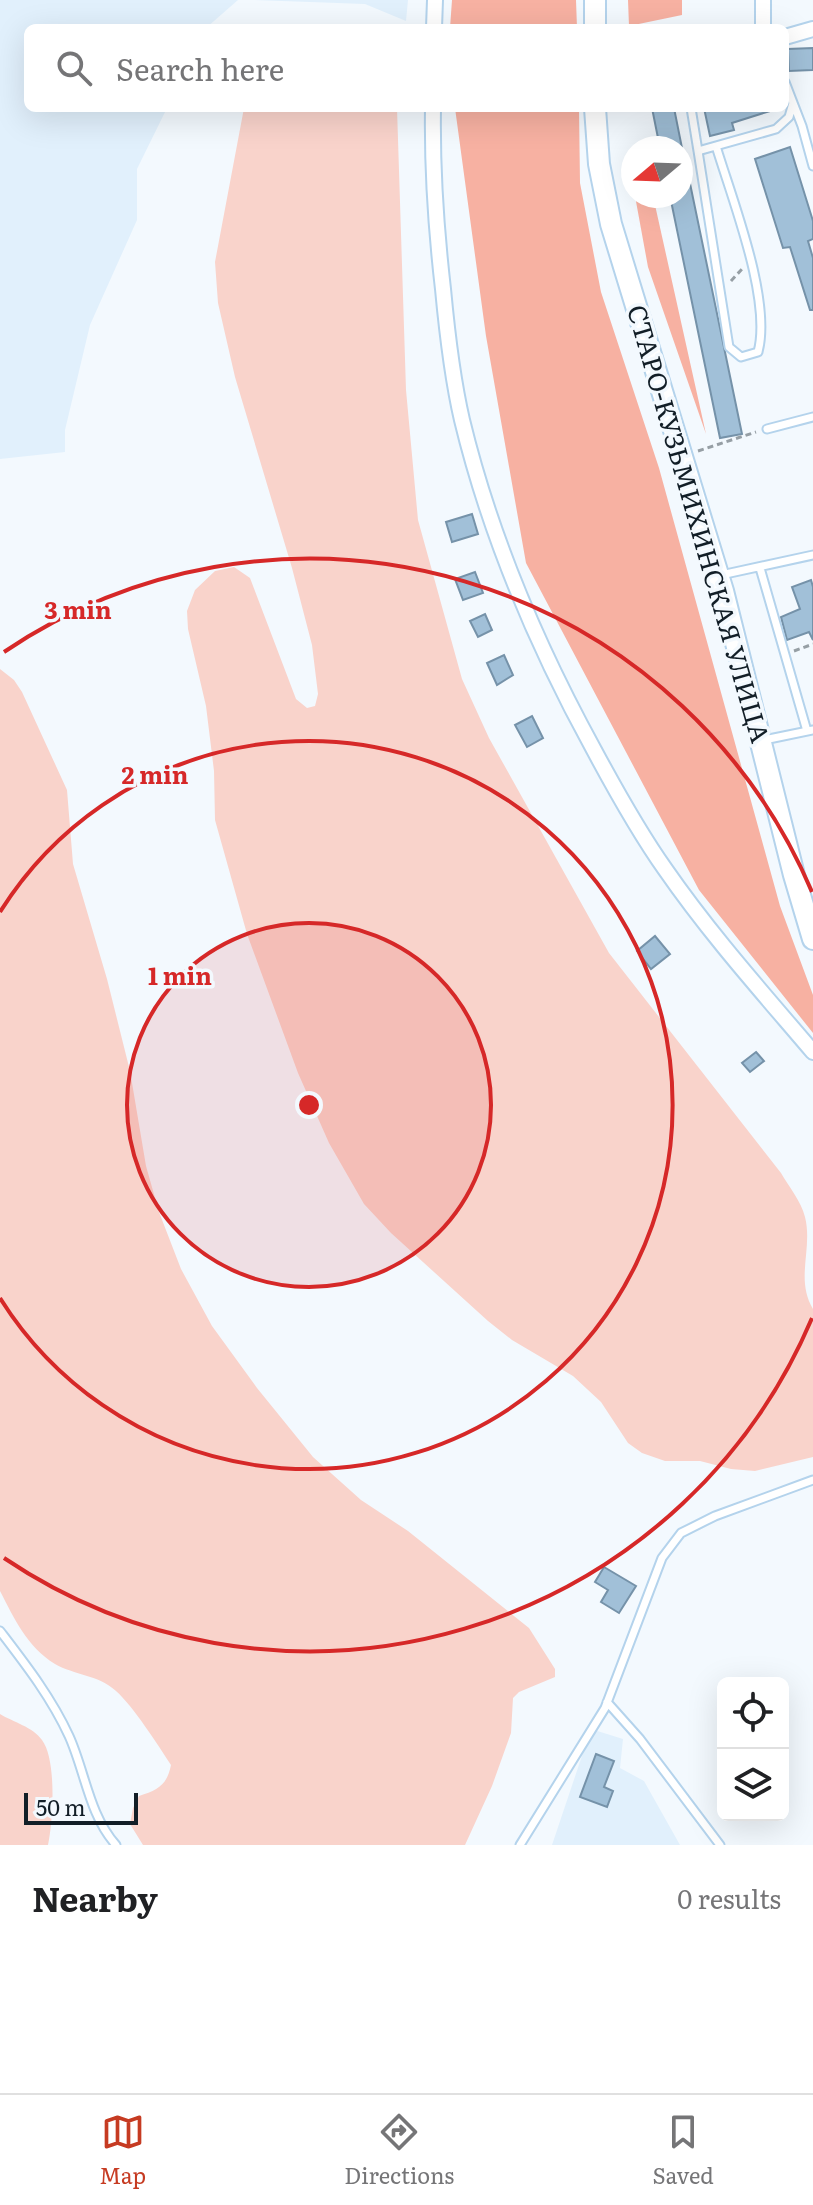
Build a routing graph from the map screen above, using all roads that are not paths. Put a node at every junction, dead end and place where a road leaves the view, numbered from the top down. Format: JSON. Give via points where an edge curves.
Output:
{"nodes":[{"id":1,"x":435,"y":0,"type":"edge"},
{"id":2,"x":595,"y":0,"type":"edge"},
{"id":3,"x":763,"y":0,"type":"edge"},
{"id":4,"x":434,"y":24,"type":"edge"},
{"id":5,"x":595,"y":24,"type":"edge"},
{"id":6,"x":763,"y":24,"type":"edge"},
{"id":7,"x":813,"y":29,"type":"edge"},
{"id":8,"x":789,"y":36,"type":"edge"},
{"id":9,"x":789,"y":92,"type":"edge"},
{"id":10,"x":793,"y":103,"type":"junction"},
{"id":11,"x":433,"y":112,"type":"edge"},
{"id":12,"x":595,"y":112,"type":"edge"},
{"id":13,"x":692,"y":112,"type":"edge"},
{"id":14,"x":716,"y":146,"type":"junction"},
{"id":15,"x":698,"y":151,"type":"junction"},
{"id":16,"x":813,"y":166,"type":"edge"},
{"id":17,"x":813,"y":417,"type":"edge"},
{"id":18,"x":767,"y":429,"type":"road end"},
{"id":19,"x":813,"y":555,"type":"edge"},
{"id":20,"x":760,"y":568,"type":"junction"},
{"id":21,"x":719,"y":576,"type":"junction"},
{"id":22,"x":810,"y":731,"type":"edge"},
{"id":23,"x":761,"y":740,"type":"junction"},
{"id":24,"x":813,"y":939,"type":"edge"},
{"id":25,"x":813,"y":1052,"type":"edge"},
{"id":26,"x":813,"y":1480,"type":"edge"},
{"id":27,"x":0,"y":1631,"type":"edge"},
{"id":28,"x":607,"y":1702,"type":"junction"},
{"id":29,"x":116,"y":1845,"type":"edge"},
{"id":30,"x":520,"y":1845,"type":"edge"},
{"id":31,"x":720,"y":1845,"type":"edge"}],
"edges":[{"from":1,"to":4,"type":"street"},
{"from":2,"to":5,"type":"main road"},
{"from":3,"to":6,"type":"street"},
{"from":7,"to":8,"type":"street"},
{"from":9,"to":10,"type":"lane"},
{"from":10,"to":14,"type":"lane","via":[[789,117],[776,129]]},
{"from":10,"to":16,"type":"lane"},
{"from":11,"to":25,"type":"street","via":[[433,192],[461,417],[486,510],[515,583],[555,680],[619,798],[704,923]]},
{"from":12,"to":21,"type":"main road","name":"СТАРО-КУЗЬМИХИНСКАЯ УЛИЦА","via":[[611,224]]},
{"from":13,"to":15,"type":"lane"},
{"from":14,"to":15,"type":"lane"},
{"from":14,"to":15,"type":"lane","via":[[762,307],[758,352],[741,357],[729,347]]},
{"from":17,"to":18,"type":"lane"},
{"from":19,"to":20,"type":"lane"},
{"from":20,"to":21,"type":"lane"},
{"from":20,"to":22,"type":"lane"},
{"from":21,"to":23,"type":"main road","name":"СТАРО-КУЗЬМИХИНСКАЯ УЛИЦА"},
{"from":22,"to":23,"type":"lane"},
{"from":23,"to":24,"type":"main road","name":"СТАРО-КУЗЬМИХИНСКАЯ УЛИЦА"},
{"from":26,"to":28,"type":"lane","via":[[681,1533],[662,1558]]},
{"from":27,"to":29,"type":"lane","via":[[45,1688]]},
{"from":28,"to":30,"type":"lane"},
{"from":28,"to":31,"type":"lane"}]}
